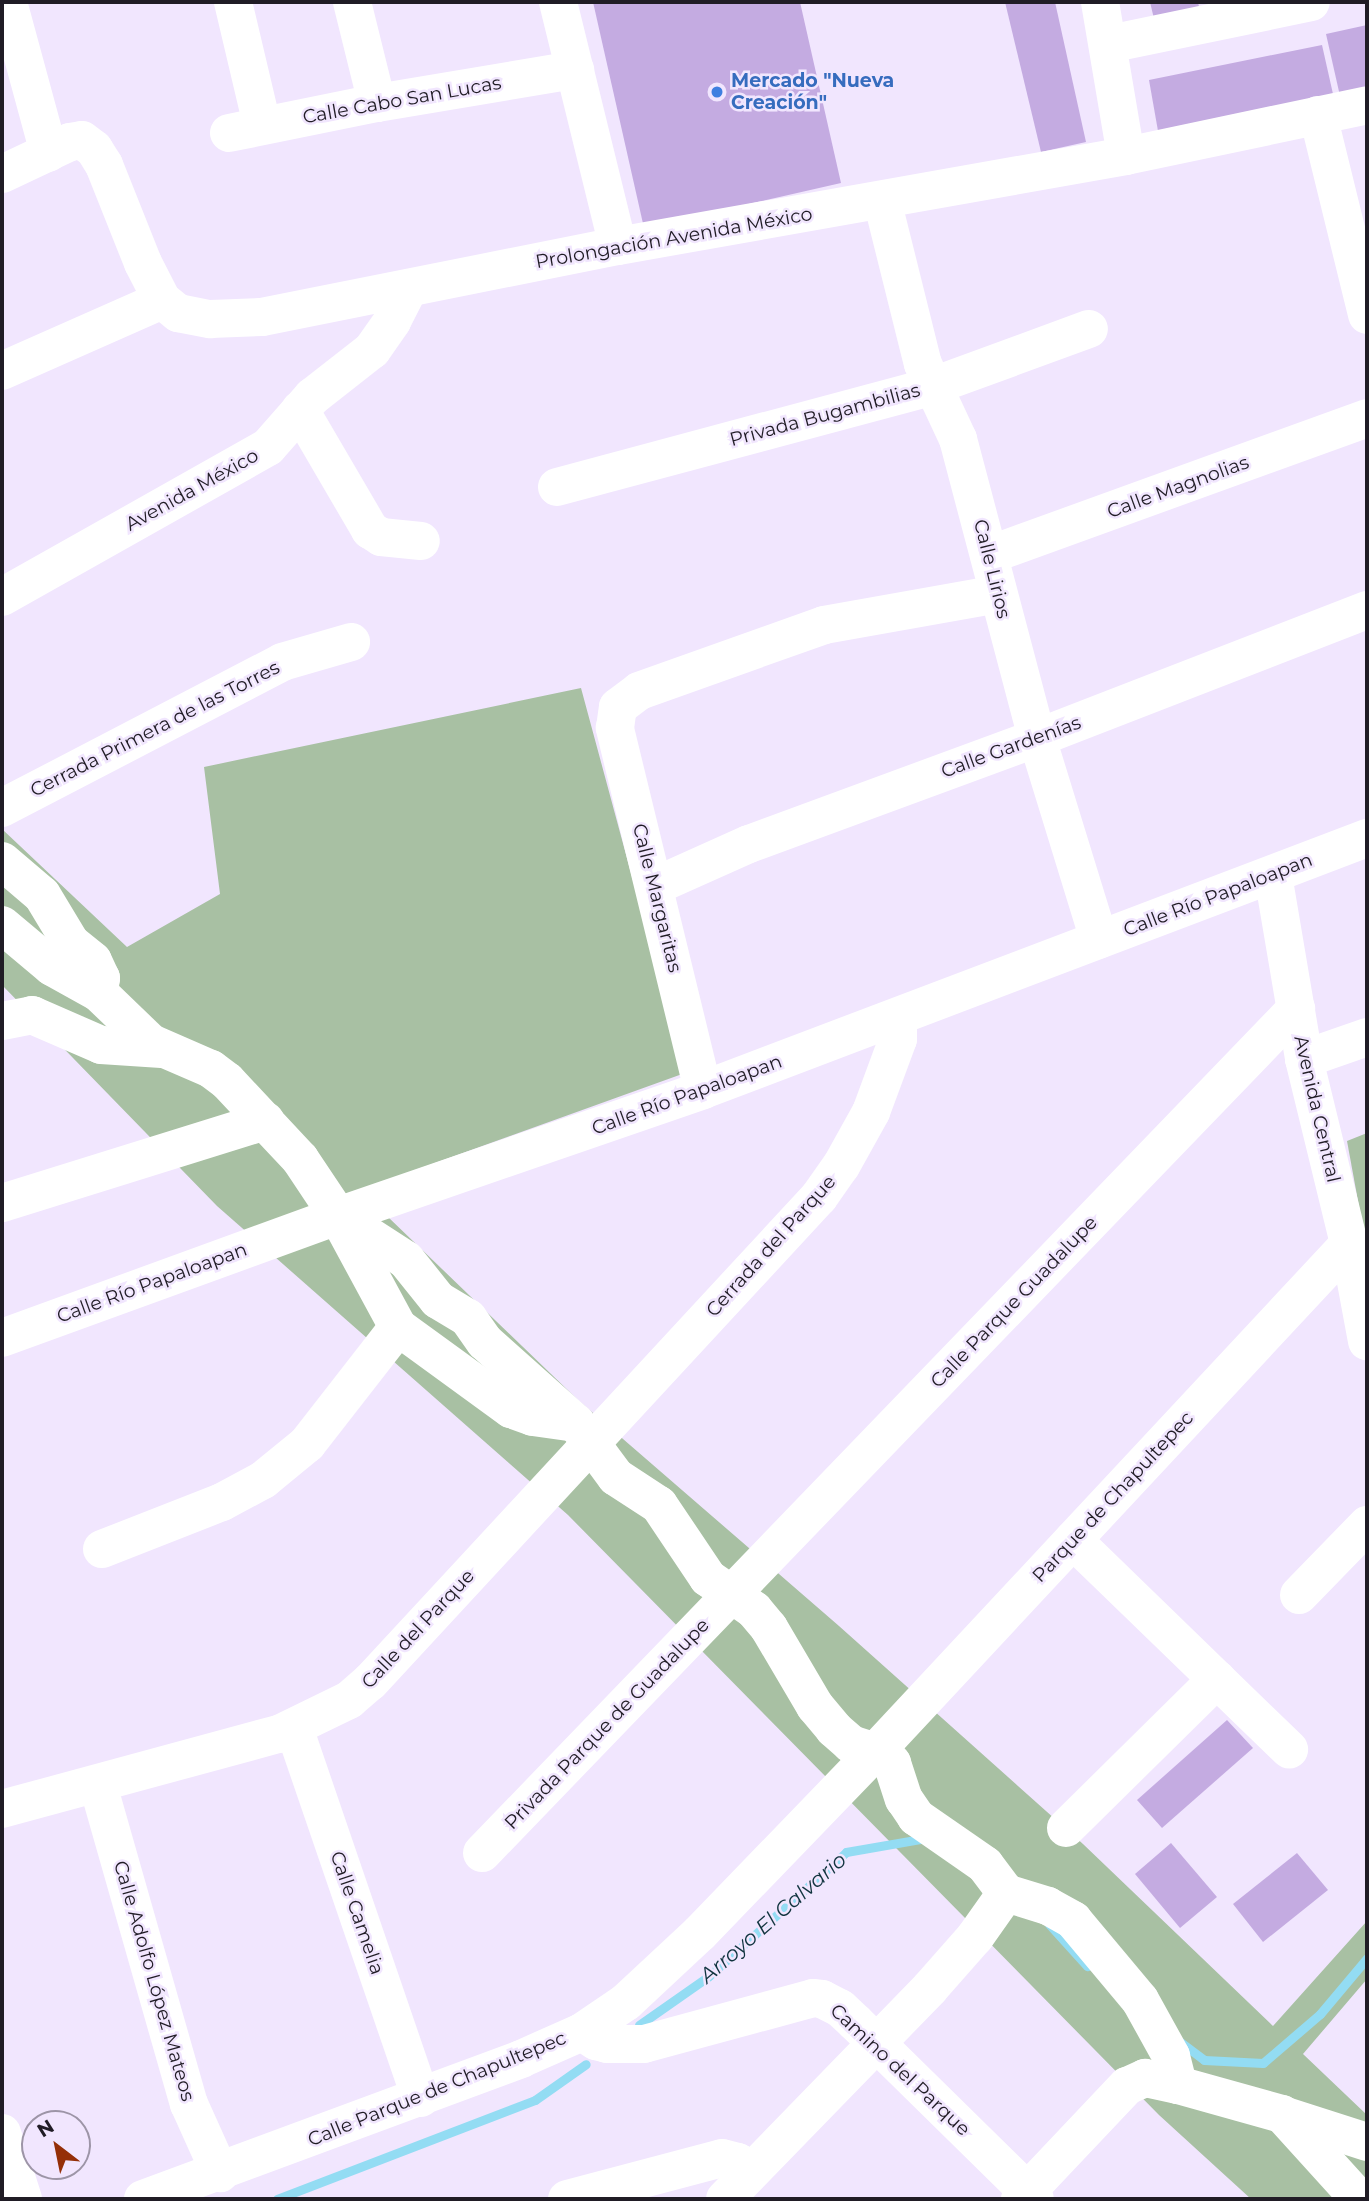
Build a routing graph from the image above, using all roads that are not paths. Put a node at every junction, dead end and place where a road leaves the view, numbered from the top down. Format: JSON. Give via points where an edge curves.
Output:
{"nodes":[{"id":1,"x":8,"y":2,"type":"edge"},
{"id":2,"x":233,"y":2,"type":"edge"},
{"id":3,"x":352,"y":2,"type":"edge"},
{"id":4,"x":558,"y":2,"type":"edge"},
{"id":5,"x":1100,"y":2,"type":"edge"},
{"id":6,"x":1311,"y":2,"type":"edge"},
{"id":7,"x":1109,"y":44,"type":"junction"},
{"id":8,"x":575,"y":70,"type":"junction"},
{"id":9,"x":377,"y":103,"type":"junction"},
{"id":10,"x":1367,"y":105,"type":"edge"},
{"id":11,"x":1318,"y":115,"type":"junction"},
{"id":12,"x":65,"y":146,"type":"junction"},
{"id":13,"x":1126,"y":156,"type":"junction"},
{"id":14,"x":2,"y":174,"type":"edge"},
{"id":15,"x":882,"y":201,"type":"junction"},
{"id":16,"x":618,"y":246,"type":"junction"},
{"id":17,"x":409,"y":288,"type":"junction"},
{"id":18,"x":162,"y":300,"type":"junction"},
{"id":19,"x":1367,"y":315,"type":"edge"},
{"id":20,"x":1089,"y":329,"type":"dead end"},
{"id":21,"x":2,"y":371,"type":"edge"},
{"id":22,"x":933,"y":386,"type":"junction"},
{"id":23,"x":300,"y":410,"type":"junction"},
{"id":24,"x":1367,"y":418,"type":"edge"},
{"id":25,"x":557,"y":487,"type":"dead end"},
{"id":26,"x":421,"y":541,"type":"dead end"},
{"id":27,"x":989,"y":555,"type":"junction"},
{"id":28,"x":998,"y":594,"type":"junction"},
{"id":29,"x":2,"y":597,"type":"edge"},
{"id":30,"x":1367,"y":610,"type":"edge"},
{"id":31,"x":351,"y":642,"type":"dead end"},
{"id":32,"x":1037,"y":738,"type":"junction"},
{"id":33,"x":2,"y":808,"type":"edge"},
{"id":34,"x":1367,"y":838,"type":"edge"},
{"id":35,"x":2,"y":861,"type":"edge"},
{"id":36,"x":1273,"y":875,"type":"junction"},
{"id":37,"x":655,"y":886,"type":"junction"},
{"id":38,"x":2,"y":925,"type":"edge"},
{"id":39,"x":1099,"y":940,"type":"junction"},
{"id":40,"x":99,"y":993,"type":"junction"},
{"id":41,"x":1296,"y":1009,"type":"junction"},
{"id":42,"x":898,"y":1018,"type":"junction"},
{"id":43,"x":2,"y":1021,"type":"edge"},
{"id":44,"x":1367,"y":1037,"type":"edge"},
{"id":45,"x":162,"y":1049,"type":"junction"},
{"id":46,"x":1304,"y":1059,"type":"junction"},
{"id":47,"x":703,"y":1090,"type":"junction"},
{"id":48,"x":266,"y":1121,"type":"junction"},
{"id":49,"x":2,"y":1203,"type":"edge"},
{"id":50,"x":338,"y":1216,"type":"junction"},
{"id":51,"x":1349,"y":1244,"type":"junction"},
{"id":52,"x":398,"y":1327,"type":"junction"},
{"id":53,"x":2,"y":1338,"type":"edge"},
{"id":54,"x":1367,"y":1341,"type":"edge"},
{"id":55,"x":583,"y":1433,"type":"junction"},
{"id":56,"x":1367,"y":1525,"type":"edge"},
{"id":57,"x":1073,"y":1540,"type":"junction"},
{"id":58,"x":102,"y":1549,"type":"dead end"},
{"id":59,"x":1299,"y":1595,"type":"dead end"},
{"id":60,"x":732,"y":1596,"type":"junction"},
{"id":61,"x":1217,"y":1679,"type":"junction"},
{"id":62,"x":293,"y":1728,"type":"junction"},
{"id":63,"x":1289,"y":1749,"type":"dead end"},
{"id":64,"x":877,"y":1750,"type":"junction"},
{"id":65,"x":98,"y":1786,"type":"junction"},
{"id":66,"x":2,"y":1809,"type":"edge"},
{"id":67,"x":1066,"y":1828,"type":"dead end"},
{"id":68,"x":482,"y":1853,"type":"dead end"},
{"id":69,"x":1006,"y":1893,"type":"junction"},
{"id":70,"x":582,"y":2032,"type":"junction"},
{"id":71,"x":878,"y":2044,"type":"junction"},
{"id":72,"x":1178,"y":2085,"type":"junction"},
{"id":73,"x":421,"y":2098,"type":"junction"},
{"id":74,"x":1282,"y":2114,"type":"junction"},
{"id":75,"x":2,"y":2133,"type":"edge"},
{"id":76,"x":1367,"y":2142,"type":"edge"},
{"id":77,"x":751,"y":2171,"type":"junction"},
{"id":78,"x":220,"y":2173,"type":"junction"},
{"id":79,"x":1349,"y":2192,"type":"edge"},
{"id":80,"x":1027,"y":2197,"type":"edge"},
{"id":81,"x":23,"y":2199,"type":"edge"},
{"id":82,"x":143,"y":2199,"type":"edge"},
{"id":83,"x":567,"y":2199,"type":"edge"},
{"id":84,"x":725,"y":2199,"type":"edge"}],
"edges":[{"from":1,"to":12,"type":"street"},
{"from":2,"to":9,"type":"street","name":"Calle Cabo San Lucas","via":[[246,129]]},
{"from":3,"to":9,"type":"street"},
{"from":4,"to":8,"type":"street"},
{"from":5,"to":7,"type":"street"},
{"from":6,"to":7,"type":"street"},
{"from":7,"to":13,"type":"street"},
{"from":8,"to":9,"type":"street","name":"Calle Cabo San Lucas"},
{"from":8,"to":16,"type":"street"},
{"from":10,"to":11,"type":"street","name":"Prolongación Avenida México"},
{"from":11,"to":13,"type":"street","name":"Prolongación Avenida México"},
{"from":11,"to":19,"type":"street"},
{"from":12,"to":14,"type":"street"},
{"from":12,"to":18,"type":"street","via":[[93,149],[104,165]]},
{"from":13,"to":15,"type":"street","name":"Prolongación Avenida México"},
{"from":15,"to":16,"type":"street","name":"Prolongación Avenida México"},
{"from":15,"to":22,"type":"street","name":"Calle Lirios","via":[[923,364]]},
{"from":16,"to":17,"type":"street","name":"Prolongación Avenida México"},
{"from":17,"to":18,"type":"street","name":"Prolongación Avenida México","via":[[262,317],[210,319],[178,313]]},
{"from":17,"to":23,"type":"street","name":"Avenida México","via":[[372,350]]},
{"from":18,"to":21,"type":"street"},
{"from":20,"to":22,"type":"street","name":"Privada Bugambilias"},
{"from":22,"to":25,"type":"street","name":"Privada Bugambilias"},
{"from":22,"to":27,"type":"street","name":"Calle Lirios","via":[[958,439]]},
{"from":23,"to":26,"type":"street","via":[[370,530],[381,537]]},
{"from":23,"to":29,"type":"street","name":"Avenida México","via":[[268,447]]},
{"from":24,"to":27,"type":"street","name":"Calle Magnolias"},
{"from":27,"to":28,"type":"street","name":"Calle Lirios"},
{"from":28,"to":32,"type":"street","name":"Calle Lirios"},
{"from":28,"to":37,"type":"street","name":"Calle Margaritas","via":[[824,625],[639,691],[618,707],[615,728]]},
{"from":30,"to":32,"type":"street","name":"Calle Gardenías"},
{"from":31,"to":33,"type":"street","name":"Cerrada Primera de las Torres","via":[[282,662]]},
{"from":32,"to":37,"type":"street","name":"Calle Gardenías","via":[[749,844]]},
{"from":32,"to":39,"type":"street","name":"Calle Lirios"},
{"from":34,"to":36,"type":"street","name":"Calle Río Papaloapan"},
{"from":35,"to":40,"type":"street","via":[[42,895],[71,943],[93,961],[101,978]]},
{"from":36,"to":39,"type":"street","name":"Calle Río Papaloapan"},
{"from":36,"to":41,"type":"street","name":"Avenida Central"},
{"from":37,"to":47,"type":"street","name":"Calle Margaritas"},
{"from":38,"to":40,"type":"street","via":[[52,967]]},
{"from":39,"to":42,"type":"street","name":"Calle Río Papaloapan"},
{"from":40,"to":45,"type":"street","via":[[143,1037]]},
{"from":41,"to":46,"type":"street","name":"Avenida Central"},
{"from":41,"to":60,"type":"street","name":"Calle Parque Guadalupe"},
{"from":42,"to":47,"type":"street","name":"Calle Río Papaloapan"},
{"from":42,"to":55,"type":"street","name":"Cerrada del Parque","via":[[898,1039],[871,1112],[819,1197]]},
{"from":43,"to":45,"type":"street","via":[[32,1016],[101,1045]]},
{"from":44,"to":46,"type":"street"},
{"from":45,"to":48,"type":"street","via":[[211,1069]]},
{"from":46,"to":51,"type":"street","name":"Avenida Central"},
{"from":47,"to":50,"type":"street","name":"Calle Río Papaloapan"},
{"from":48,"to":49,"type":"street"},
{"from":48,"to":50,"type":"street","via":[[300,1159]]},
{"from":50,"to":52,"type":"street"},
{"from":50,"to":53,"type":"street","name":"Calle Río Papaloapan"},
{"from":50,"to":55,"type":"street","via":[[406,1260],[438,1300],[468,1318],[485,1342]]},
{"from":51,"to":54,"type":"street","name":"Avenida Central"},
{"from":51,"to":57,"type":"street","name":"Parque de Chapultepec"},
{"from":52,"to":55,"type":"street","via":[[511,1409]]},
{"from":52,"to":58,"type":"street","via":[[307,1444],[274,1472],[222,1502]]},
{"from":55,"to":60,"type":"street","via":[[616,1477],[659,1505],[708,1578]]},
{"from":55,"to":62,"type":"street","name":"Calle del Parque","via":[[370,1682],[349,1700]]},
{"from":56,"to":59,"type":"street"},
{"from":57,"to":61,"type":"street"},
{"from":57,"to":64,"type":"street","name":"Parque de Chapultepec"},
{"from":60,"to":64,"type":"street","via":[[754,1610],[769,1628],[815,1706],[834,1729],[851,1744]]},
{"from":60,"to":68,"type":"street","name":"Privada Parque de Guadalupe"},
{"from":61,"to":63,"type":"street"},
{"from":61,"to":67,"type":"street"},
{"from":62,"to":65,"type":"street","name":"Calle del Parque"},
{"from":62,"to":73,"type":"street","name":"Calle Camelia"},
{"from":64,"to":69,"type":"street","via":[[892,1763],[904,1799],[916,1817],[985,1865]]},
{"from":64,"to":70,"type":"street","name":"Calle Parque de Chapultepec","via":[[660,1973]]},
{"from":65,"to":66,"type":"street","name":"Calle del Parque"},
{"from":65,"to":78,"type":"street","name":"Calle Adolfo López Mateos","via":[[189,2104]]},
{"from":69,"to":71,"type":"street","via":[[975,1937]]},
{"from":69,"to":72,"type":"street","via":[[1064,1913],[1105,1955],[1139,2000],[1171,2056]]},
{"from":70,"to":71,"type":"street","name":"Camino del Parque","via":[[607,2044],[644,2044],[813,1998],[841,2008]]},
{"from":70,"to":73,"type":"street","name":"Calle Parque de Chapultepec"},
{"from":71,"to":77,"type":"street"},
{"from":71,"to":80,"type":"street","name":"Camino del Parque"},
{"from":72,"to":74,"type":"street"},
{"from":72,"to":80,"type":"street","via":[[1145,2078],[1127,2086]]},
{"from":73,"to":78,"type":"street","name":"Calle Parque de Chapultepec"},
{"from":74,"to":76,"type":"street"},
{"from":74,"to":79,"type":"street"},
{"from":75,"to":81,"type":"street"},
{"from":77,"to":83,"type":"street","via":[[722,2158]]},
{"from":77,"to":84,"type":"street"},
{"from":78,"to":82,"type":"street","name":"Calle Parque de Chapultepec"}]}
